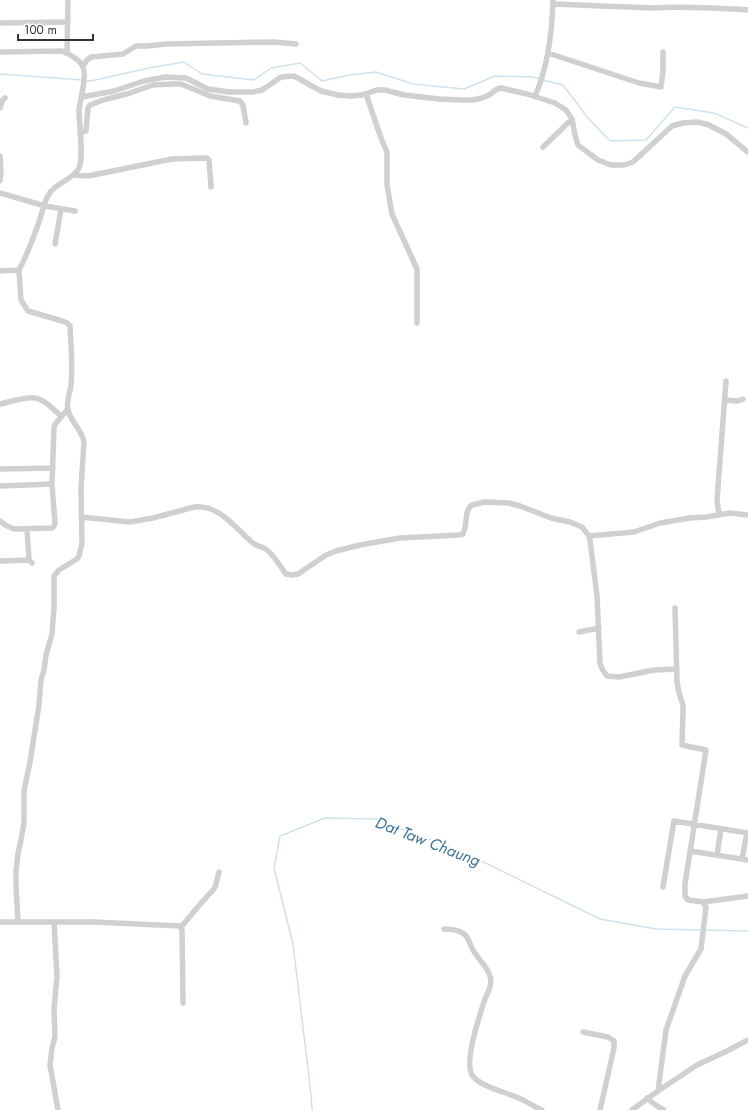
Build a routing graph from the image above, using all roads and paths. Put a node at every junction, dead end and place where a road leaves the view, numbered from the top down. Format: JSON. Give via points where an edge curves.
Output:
{"nodes":[{"id":1,"x":68,"y":0,"type":"edge"},
{"id":2,"x":553,"y":2,"type":"edge"},
{"id":3,"x":748,"y":10,"type":"edge"},
{"id":4,"x":68,"y":22,"type":"junction"},
{"id":5,"x":1,"y":23,"type":"dead end"},
{"id":6,"x":296,"y":44,"type":"dead end"},
{"id":7,"x":67,"y":51,"type":"junction"},
{"id":8,"x":0,"y":52,"type":"edge"},
{"id":9,"x":663,"y":52,"type":"dead end"},
{"id":10,"x":548,"y":53,"type":"junction"},
{"id":11,"x":83,"y":66,"type":"junction"},
{"id":12,"x":366,"y":94,"type":"junction"},
{"id":13,"x":534,"y":96,"type":"junction"},
{"id":14,"x":82,"y":97,"type":"junction"},
{"id":15,"x":5,"y":98,"type":"dead end"},
{"id":16,"x":0,"y":108,"type":"edge"},
{"id":17,"x":572,"y":119,"type":"junction"},
{"id":18,"x":246,"y":123,"type":"dead end"},
{"id":19,"x":80,"y":134,"type":"junction"},
{"id":20,"x":543,"y":147,"type":"dead end"},
{"id":21,"x":748,"y":152,"type":"edge"},
{"id":22,"x":0,"y":156,"type":"edge"},
{"id":23,"x":74,"y":175,"type":"junction"},
{"id":24,"x":0,"y":181,"type":"edge"},
{"id":25,"x":211,"y":187,"type":"dead end"},
{"id":26,"x":0,"y":193,"type":"edge"},
{"id":27,"x":45,"y":206,"type":"junction"},
{"id":28,"x":62,"y":209,"type":"junction"},
{"id":29,"x":75,"y":211,"type":"dead end"},
{"id":30,"x":55,"y":244,"type":"dead end"},
{"id":31,"x":19,"y":270,"type":"junction"},
{"id":32,"x":0,"y":272,"type":"edge"},
{"id":33,"x":417,"y":323,"type":"dead end"},
{"id":34,"x":726,"y":381,"type":"dead end"},
{"id":35,"x":743,"y":399,"type":"dead end"},
{"id":36,"x":725,"y":400,"type":"junction"},
{"id":37,"x":0,"y":404,"type":"edge"},
{"id":38,"x":68,"y":409,"type":"junction"},
{"id":39,"x":61,"y":416,"type":"junction"},
{"id":40,"x":53,"y":468,"type":"junction"},
{"id":41,"x":0,"y":469,"type":"edge"},
{"id":42,"x":52,"y":484,"type":"junction"},
{"id":43,"x":0,"y":486,"type":"edge"},
{"id":44,"x":719,"y":515,"type":"junction"},
{"id":45,"x":748,"y":515,"type":"edge"},
{"id":46,"x":81,"y":517,"type":"junction"},
{"id":47,"x":0,"y":521,"type":"edge"},
{"id":48,"x":27,"y":529,"type":"junction"},
{"id":49,"x":589,"y":536,"type":"junction"},
{"id":50,"x":0,"y":561,"type":"edge"},
{"id":51,"x":675,"y":608,"type":"dead end"},
{"id":52,"x":599,"y":628,"type":"junction"},
{"id":53,"x":579,"y":632,"type":"dead end"},
{"id":54,"x":677,"y":669,"type":"junction"},
{"id":55,"x":695,"y":825,"type":"junction"},
{"id":56,"x":721,"y":829,"type":"junction"},
{"id":57,"x":747,"y":833,"type":"edge"},
{"id":58,"x":690,"y":851,"type":"junction"},
{"id":59,"x":717,"y":855,"type":"junction"},
{"id":60,"x":745,"y":860,"type":"edge"},
{"id":61,"x":219,"y":872,"type":"dead end"},
{"id":62,"x":663,"y":887,"type":"dead end"},
{"id":63,"x":748,"y":896,"type":"edge"},
{"id":64,"x":703,"y":902,"type":"junction"},
{"id":65,"x":0,"y":922,"type":"edge"},
{"id":66,"x":18,"y":922,"type":"junction"},
{"id":67,"x":54,"y":922,"type":"junction"},
{"id":68,"x":181,"y":926,"type":"junction"},
{"id":69,"x":444,"y":929,"type":"dead end"},
{"id":70,"x":183,"y":1003,"type":"dead end"},
{"id":71,"x":583,"y":1032,"type":"dead end"},
{"id":72,"x":748,"y":1040,"type":"edge"},
{"id":73,"x":658,"y":1090,"type":"junction"},
{"id":74,"x":647,"y":1098,"type":"junction"},
{"id":75,"x":58,"y":1110,"type":"edge"},
{"id":76,"x":542,"y":1110,"type":"edge"},
{"id":77,"x":600,"y":1110,"type":"edge"},
{"id":78,"x":632,"y":1110,"type":"edge"},
{"id":79,"x":664,"y":1110,"type":"edge"}],
"edges":[{"from":1,"to":4,"type":"street"},
{"from":2,"to":3,"type":"street"},
{"from":2,"to":10,"type":"street"},
{"from":4,"to":5,"type":"street"},
{"from":4,"to":7,"type":"street"},
{"from":6,"to":11,"type":"street","via":[[274,42],[136,46],[123,54],[91,57]]},
{"from":7,"to":8,"type":"street"},
{"from":7,"to":11,"type":"street"},
{"from":9,"to":10,"type":"street","via":[[660,87],[639,83]]},
{"from":10,"to":13,"type":"street","via":[[543,75]]},
{"from":11,"to":14,"type":"street"},
{"from":12,"to":13,"type":"street","via":[[385,90],[404,95],[473,100],[501,88]]},
{"from":12,"to":14,"type":"street","via":[[351,96],[328,93],[294,76],[281,77],[262,90],[253,92],[208,89],[186,78],[165,77]]},
{"from":12,"to":33,"type":"street","via":[[387,152],[387,185],[392,214],[417,269]]},
{"from":13,"to":17,"type":"street","via":[[555,103],[566,110]]},
{"from":14,"to":19,"type":"street"},
{"from":15,"to":16,"type":"street"},
{"from":17,"to":20,"type":"street"},
{"from":17,"to":21,"type":"street","via":[[578,145],[598,160],[611,165],[633,162],[672,126],[683,122],[709,125],[726,134]]},
{"from":18,"to":19,"type":"street","via":[[240,101],[210,96],[182,84],[165,84],[94,102],[88,108],[86,131]]},
{"from":19,"to":23,"type":"street","via":[[79,168]]},
{"from":22,"to":24,"type":"street"},
{"from":23,"to":25,"type":"street","via":[[88,176],[172,159],[207,158]]},
{"from":23,"to":27,"type":"street","via":[[49,193]]},
{"from":26,"to":27,"type":"street"},
{"from":27,"to":28,"type":"street"},
{"from":27,"to":31,"type":"street"},
{"from":28,"to":29,"type":"street"},
{"from":28,"to":30,"type":"street"},
{"from":31,"to":32,"type":"street"},
{"from":31,"to":38,"type":"street","via":[[21,300],[28,311],[62,321],[70,326],[71,379]]},
{"from":34,"to":36,"type":"street"},
{"from":35,"to":36,"type":"street"},
{"from":36,"to":44,"type":"street","via":[[717,500]]},
{"from":37,"to":39,"type":"street","via":[[36,398]]},
{"from":38,"to":39,"type":"street"},
{"from":38,"to":46,"type":"street","via":[[83,435],[84,442]]},
{"from":39,"to":40,"type":"street","via":[[54,427]]},
{"from":40,"to":41,"type":"street"},
{"from":40,"to":42,"type":"street"},
{"from":42,"to":43,"type":"street"},
{"from":42,"to":48,"type":"street","via":[[54,526]]},
{"from":44,"to":45,"type":"street"},
{"from":44,"to":49,"type":"street","via":[[660,523],[634,532]]},
{"from":46,"to":49,"type":"street","via":[[130,522],[194,507],[210,508],[238,528],[255,545],[264,548],[276,559],[286,574],[292,575],[298,574],[326,555],[354,546],[400,538],[463,534],[469,508],[485,502],[509,503],[577,524]]},
{"from":46,"to":66,"type":"street","via":[[82,543],[79,556],[54,576],[52,634],[41,680],[24,791],[24,823],[16,872]]},
{"from":47,"to":48,"type":"street","via":[[14,529]]},
{"from":48,"to":50,"type":"street","via":[[31,562]]},
{"from":49,"to":52,"type":"street"},
{"from":51,"to":54,"type":"street"},
{"from":52,"to":53,"type":"street"},
{"from":52,"to":54,"type":"street","via":[[600,663],[608,676],[619,677],[654,670]]},
{"from":54,"to":55,"type":"street","via":[[683,705],[682,745],[706,750]]},
{"from":55,"to":56,"type":"street"},
{"from":55,"to":58,"type":"street"},
{"from":55,"to":62,"type":"street","via":[[674,821]]},
{"from":56,"to":57,"type":"street"},
{"from":56,"to":59,"type":"street"},
{"from":57,"to":60,"type":"street"},
{"from":58,"to":59,"type":"street"},
{"from":58,"to":64,"type":"street","via":[[685,896],[688,900]]},
{"from":59,"to":60,"type":"street"},
{"from":61,"to":68,"type":"street","via":[[214,889]]},
{"from":63,"to":64,"type":"street"},
{"from":64,"to":73,"type":"street","via":[[706,907],[701,949],[685,976],[666,1030]]},
{"from":65,"to":66,"type":"street"},
{"from":66,"to":67,"type":"street"},
{"from":67,"to":68,"type":"street"},
{"from":67,"to":75,"type":"street","via":[[57,976],[55,1037],[50,1065]]},
{"from":68,"to":70,"type":"street"},
{"from":69,"to":76,"type":"street","via":[[459,931],[466,936],[490,976],[490,986],[474,1035],[469,1070],[471,1075],[482,1084],[524,1100]]},
{"from":71,"to":77,"type":"street","via":[[614,1040]]},
{"from":72,"to":73,"type":"street","via":[[697,1065]]},
{"from":73,"to":74,"type":"street"},
{"from":74,"to":78,"type":"street"},
{"from":74,"to":79,"type":"street"}]}
